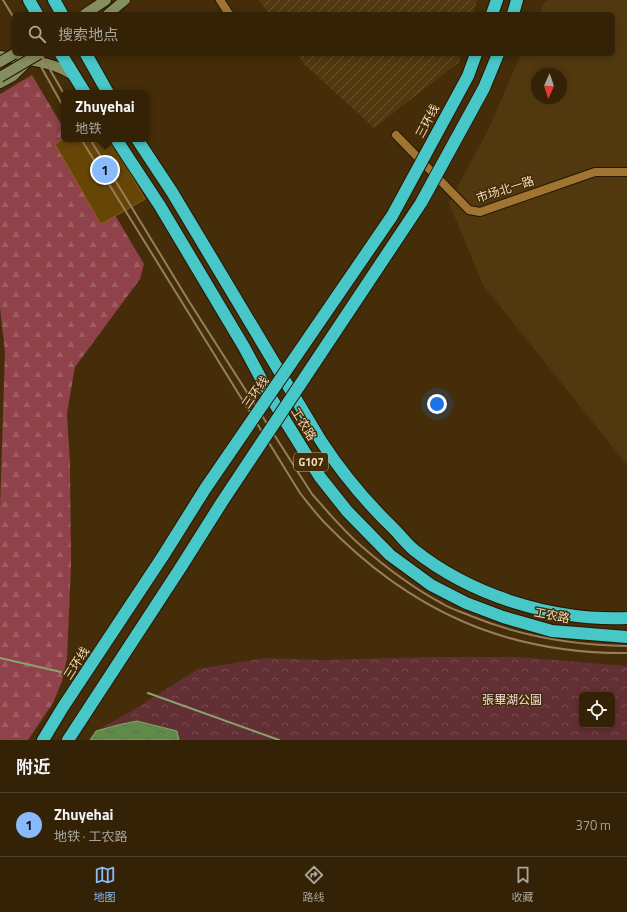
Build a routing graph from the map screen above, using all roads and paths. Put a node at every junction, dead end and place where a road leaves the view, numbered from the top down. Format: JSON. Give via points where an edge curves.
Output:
{"nodes":[{"id":1,"x":54,"y":0,"type":"edge"},
{"id":2,"x":106,"y":0,"type":"edge"},
{"id":3,"x":125,"y":0,"type":"edge"},
{"id":4,"x":220,"y":0,"type":"edge"},
{"id":5,"x":517,"y":0,"type":"edge"},
{"id":6,"x":61,"y":12,"type":"edge"},
{"id":7,"x":88,"y":12,"type":"edge"},
{"id":8,"x":110,"y":12,"type":"edge"},
{"id":9,"x":228,"y":12,"type":"edge"},
{"id":10,"x":514,"y":12,"type":"edge"},
{"id":11,"x":12,"y":55,"type":"edge"},
{"id":12,"x":0,"y":56,"type":"edge"},
{"id":13,"x":36,"y":56,"type":"edge"},
{"id":14,"x":62,"y":56,"type":"edge"},
{"id":15,"x":87,"y":56,"type":"edge"},
{"id":16,"x":475,"y":56,"type":"edge"},
{"id":17,"x":497,"y":56,"type":"edge"},
{"id":18,"x":31,"y":57,"type":"edge"},
{"id":19,"x":0,"y":62,"type":"edge"},
{"id":20,"x":74,"y":76,"type":"junction"},
{"id":21,"x":0,"y":77,"type":"edge"},
{"id":22,"x":0,"y":83,"type":"edge"},
{"id":23,"x":83,"y":90,"type":"edge"},
{"id":24,"x":106,"y":90,"type":"edge"},
{"id":25,"x":396,"y":135,"type":"dead end"},
{"id":26,"x":118,"y":142,"type":"edge"},
{"id":27,"x":139,"y":142,"type":"edge"},
{"id":28,"x":627,"y":172,"type":"edge"},
{"id":29,"x":627,"y":618,"type":"edge"},
{"id":30,"x":627,"y":637,"type":"edge"},
{"id":31,"x":43,"y":740,"type":"edge"},
{"id":32,"x":68,"y":740,"type":"edge"}],
"edges":[{"from":1,"to":6,"type":"highway"},
{"from":2,"to":7,"type":"main road"},
{"from":3,"to":8,"type":"main road"},
{"from":4,"to":9,"type":"street"},
{"from":5,"to":10,"type":"highway"},
{"from":11,"to":19,"type":"main road","bridge":true},
{"from":12,"to":18,"type":"main road"},
{"from":13,"to":21,"type":"main road","bridge":true},
{"from":14,"to":20,"type":"highway"},
{"from":15,"to":24,"type":"highway"},
{"from":16,"to":31,"type":"highway","name":"三环线","bridge":true,"via":[[468,76],[392,216],[205,489]]},
{"from":17,"to":32,"type":"highway","bridge":true,"via":[[484,88],[421,203],[222,502]]},
{"from":18,"to":20,"type":"main road","via":[[65,69]]},
{"from":18,"to":22,"type":"main road","via":[[13,76]]},
{"from":20,"to":23,"type":"highway"},
{"from":25,"to":28,"type":"street","name":"市场北一路","via":[[469,210],[480,212],[594,172]]},
{"from":26,"to":30,"type":"highway","name":"工农路","number":"G107","via":[[160,206],[320,477],[347,511],[390,555],[432,585],[503,618],[552,631]]},
{"from":27,"to":29,"type":"highway","name":"工农路","number":"G107","via":[[172,192],[321,442],[375,511],[414,549],[453,576],[498,597],[544,611],[605,619]]}]}
